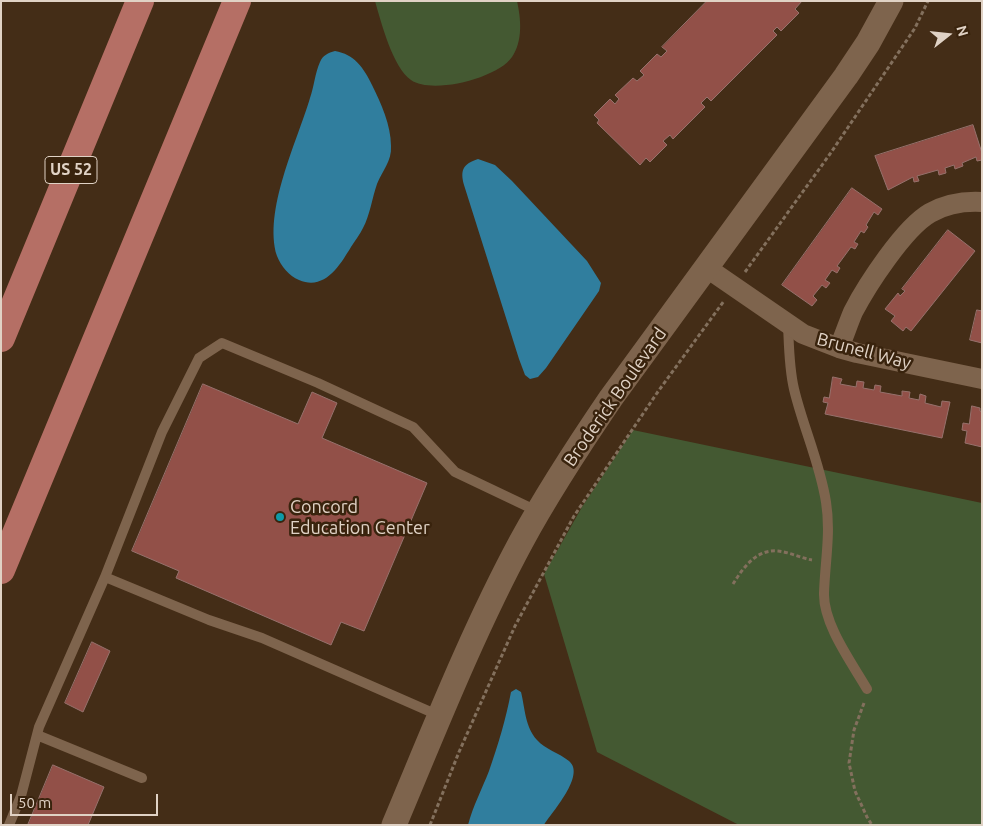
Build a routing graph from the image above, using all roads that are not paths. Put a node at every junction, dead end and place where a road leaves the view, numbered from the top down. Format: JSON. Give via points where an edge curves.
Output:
{"nodes":[{"id":1,"x":140,"y":1,"type":"edge"},
{"id":2,"x":237,"y":1,"type":"edge"},
{"id":3,"x":891,"y":1,"type":"edge"},
{"id":4,"x":982,"y":202,"type":"edge"},
{"id":5,"x":707,"y":268,"type":"junction"},
{"id":6,"x":788,"y":324,"type":"junction"},
{"id":7,"x":1,"y":338,"type":"edge"},
{"id":8,"x":839,"y":348,"type":"junction"},
{"id":9,"x":982,"y":378,"type":"edge"},
{"id":10,"x":538,"y":512,"type":"junction"},
{"id":11,"x":1,"y":570,"type":"edge"},
{"id":12,"x":105,"y":576,"type":"junction"},
{"id":13,"x":868,"y":688,"type":"road end"},
{"id":14,"x":440,"y":716,"type":"junction"},
{"id":15,"x":37,"y":735,"type":"junction"},
{"id":16,"x":142,"y":778,"type":"dead end"},
{"id":17,"x":9,"y":825,"type":"edge"},
{"id":18,"x":394,"y":825,"type":"edge"}],
"edges":[{"from":1,"to":7,"type":"highway","number":"US 52"},
{"from":2,"to":11,"type":"highway"},
{"from":3,"to":5,"type":"street","name":"Broderick Boulevard","via":[[846,76]]},
{"from":4,"to":8,"type":"street","via":[[948,205],[913,226],[853,312]]},
{"from":5,"to":6,"type":"street","name":"Brunell Way"},
{"from":5,"to":10,"type":"street","name":"Broderick Boulevard","via":[[579,444]]},
{"from":6,"to":8,"type":"street","name":"Brunell Way","via":[[803,334]]},
{"from":6,"to":13,"type":"lane","via":[[794,387],[826,502],[829,543],[824,594],[826,607],[844,651]]},
{"from":8,"to":9,"type":"street","name":"Brunell Way"},
{"from":10,"to":12,"type":"lane","via":[[455,472],[412,427],[222,343],[199,358],[162,432]]},
{"from":10,"to":14,"type":"street","name":"Broderick Boulevard","via":[[462,663]]},
{"from":12,"to":14,"type":"lane","via":[[209,620],[262,638]]},
{"from":12,"to":15,"type":"lane"},
{"from":14,"to":18,"type":"street","name":"Broderick Boulevard"},
{"from":15,"to":16,"type":"lane"},
{"from":15,"to":17,"type":"lane","via":[[21,796]]}]}
